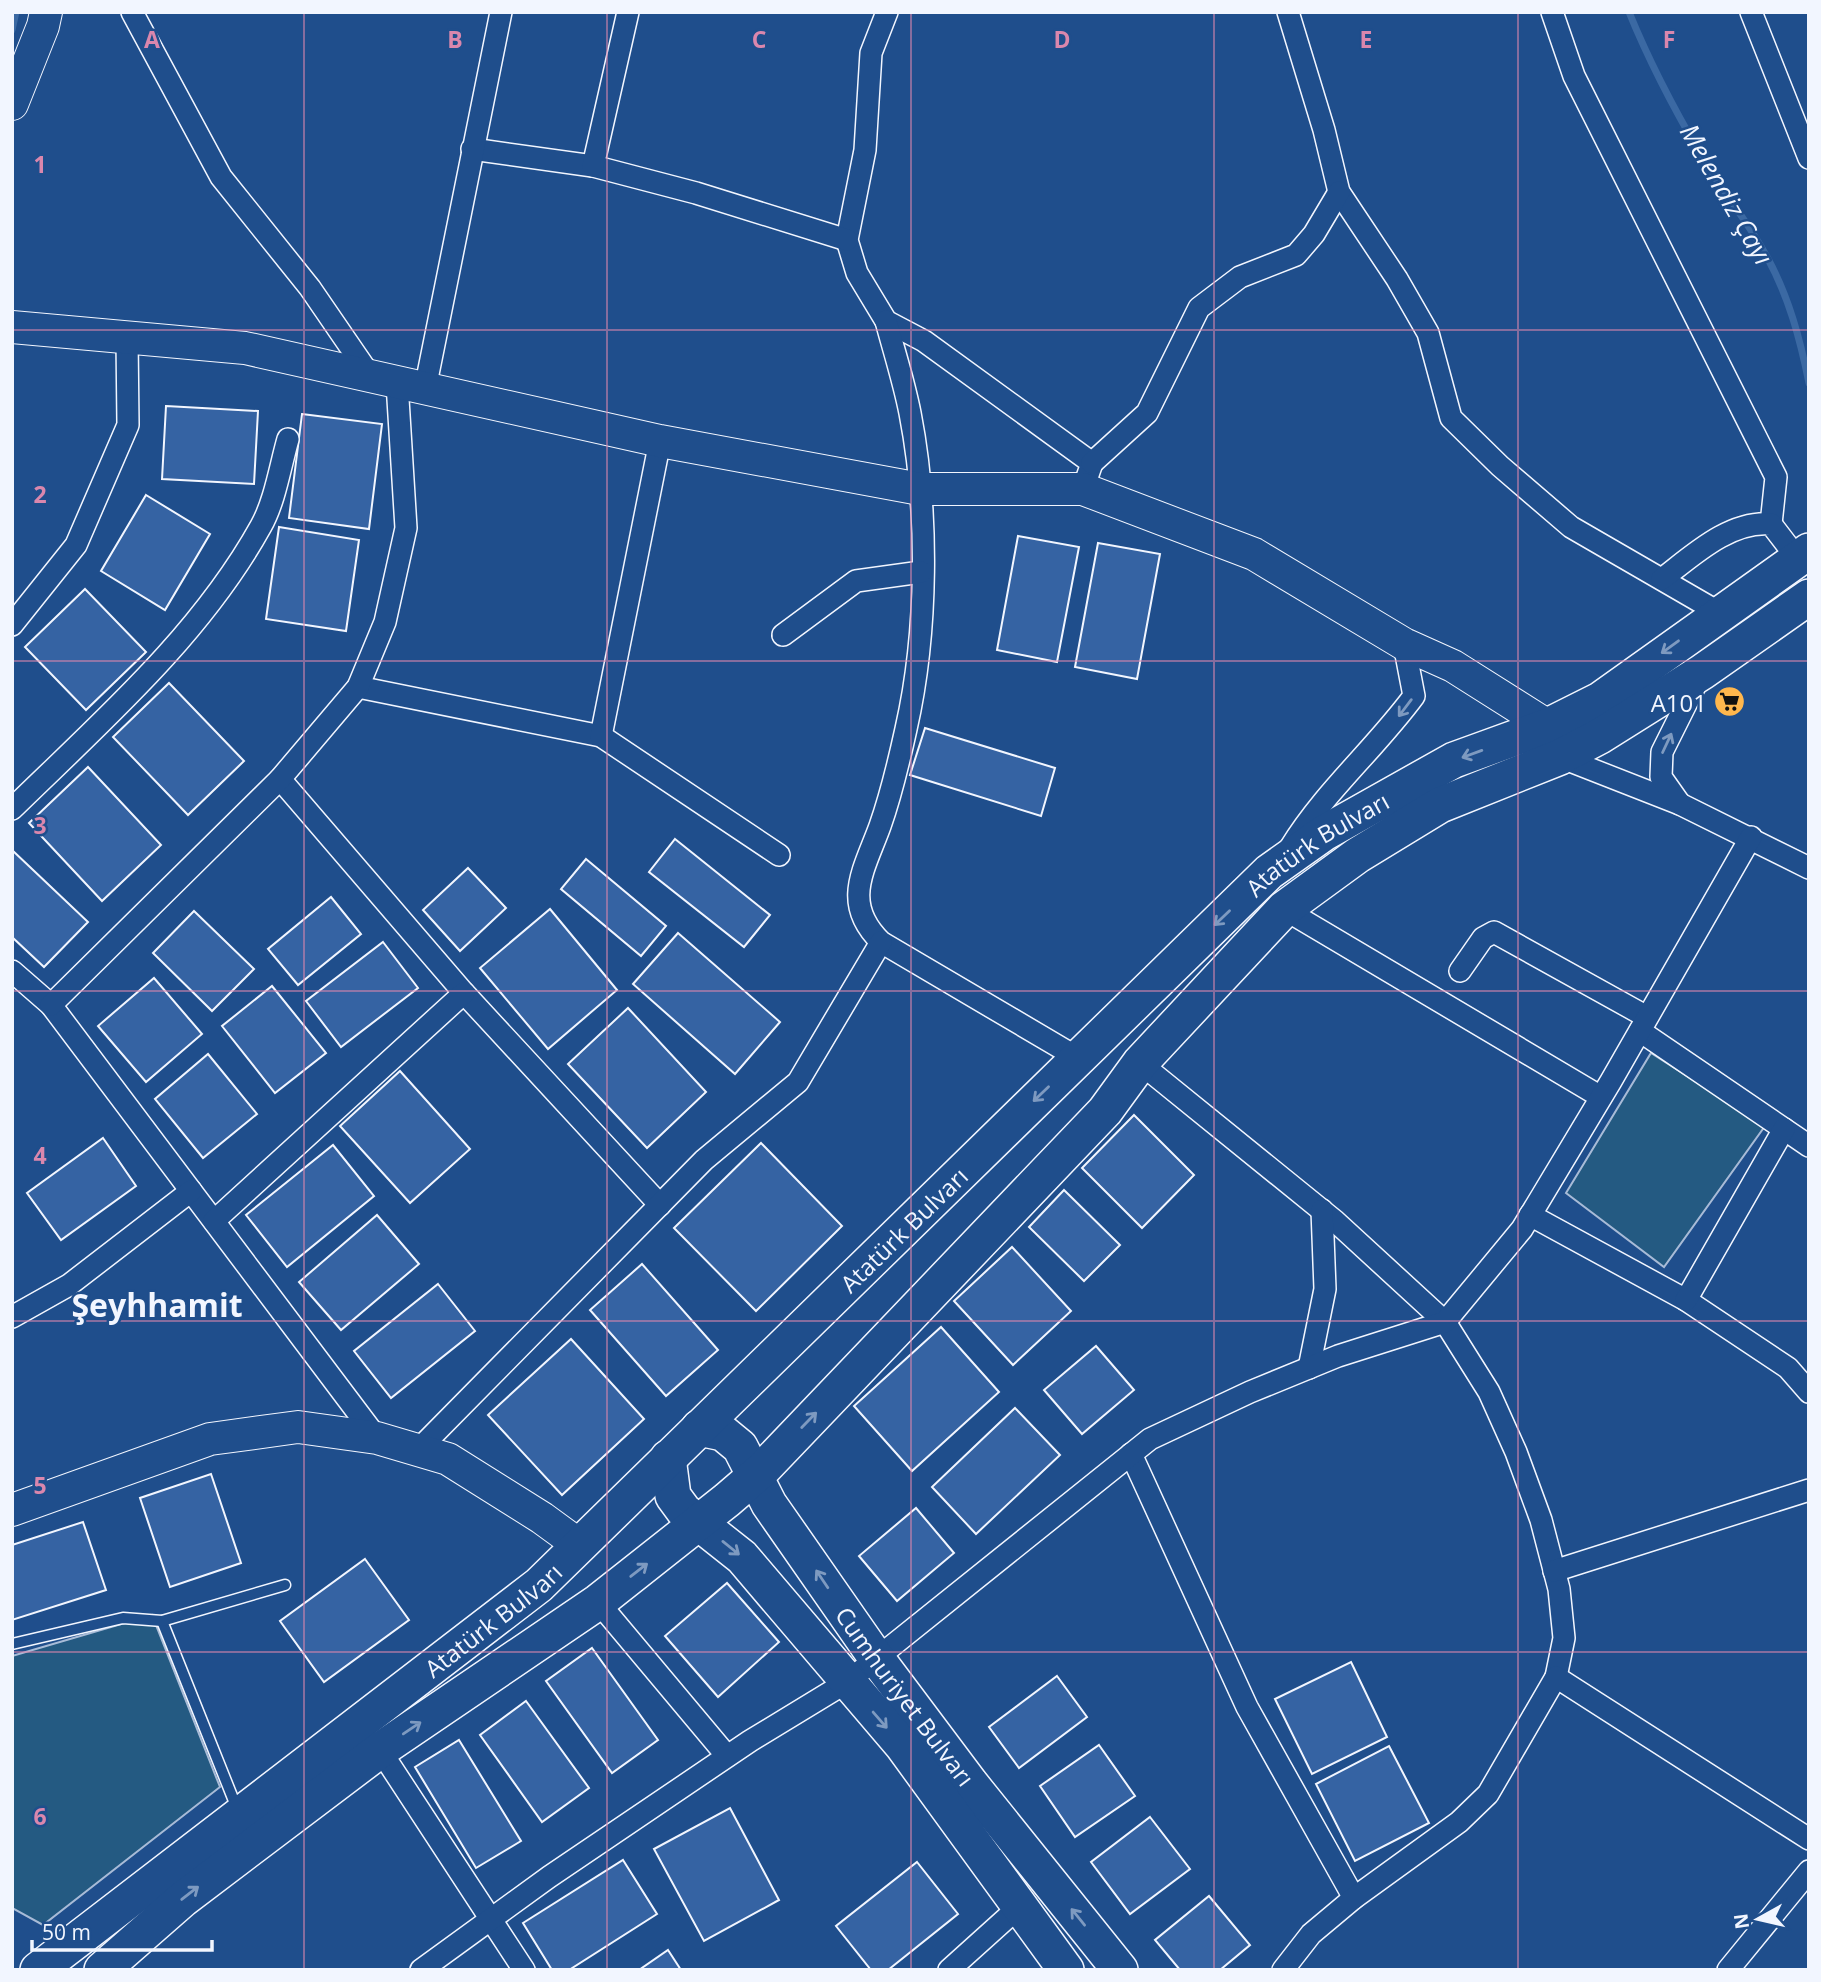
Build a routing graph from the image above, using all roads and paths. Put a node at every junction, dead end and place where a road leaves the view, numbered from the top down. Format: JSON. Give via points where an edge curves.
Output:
{"nodes":[{"id":1,"x":46,"y":12,"type":"edge"},
{"id":2,"x":132,"y":12,"type":"edge"},
{"id":3,"x":501,"y":12,"type":"edge"},
{"id":4,"x":628,"y":12,"type":"edge"},
{"id":5,"x":887,"y":12,"type":"edge"},
{"id":6,"x":1288,"y":12,"type":"edge"},
{"id":7,"x":1552,"y":12,"type":"edge"},
{"id":8,"x":1751,"y":12,"type":"edge"},
{"id":9,"x":12,"y":104,"type":"edge"},
{"id":10,"x":472,"y":149,"type":"junction"},
{"id":11,"x":1809,"y":158,"type":"edge"},
{"id":12,"x":593,"y":166,"type":"junction"},
{"id":13,"x":1339,"y":192,"type":"junction"},
{"id":14,"x":847,"y":240,"type":"junction"},
{"id":15,"x":886,"y":321,"type":"junction"},
{"id":16,"x":12,"y":327,"type":"edge"},
{"id":17,"x":127,"y":338,"type":"junction"},
{"id":18,"x":398,"y":383,"type":"junction"},
{"id":19,"x":288,"y":439,"type":"dead end"},
{"id":20,"x":660,"y":441,"type":"junction"},
{"id":21,"x":1087,"y":476,"type":"junction"},
{"id":22,"x":920,"y":489,"type":"junction"},
{"id":23,"x":1771,"y":524,"type":"junction"},
{"id":24,"x":1797,"y":558,"type":"edge"},
{"id":25,"x":921,"y":572,"type":"junction"},
{"id":26,"x":1662,"y":579,"type":"junction"},
{"id":27,"x":1806,"y":598,"type":"edge"},
{"id":28,"x":1718,"y":612,"type":"junction"},
{"id":29,"x":12,"y":625,"type":"edge"},
{"id":30,"x":783,"y":635,"type":"dead end"},
{"id":31,"x":1404,"y":644,"type":"junction"},
{"id":32,"x":1702,"y":672,"type":"junction"},
{"id":33,"x":358,"y":687,"type":"junction"},
{"id":34,"x":600,"y":736,"type":"junction"},
{"id":35,"x":1554,"y":741,"type":"junction"},
{"id":36,"x":280,"y":779,"type":"junction"},
{"id":37,"x":1680,"y":804,"type":"junction"},
{"id":38,"x":12,"y":809,"type":"edge"},
{"id":39,"x":1751,"y":837,"type":"junction"},
{"id":40,"x":779,"y":855,"type":"dead end"},
{"id":41,"x":1280,"y":864,"type":"junction"},
{"id":42,"x":1809,"y":868,"type":"edge"},
{"id":43,"x":1284,"y":909,"type":"junction"},
{"id":44,"x":881,"y":942,"type":"junction"},
{"id":45,"x":12,"y":971,"type":"edge"},
{"id":46,"x":1460,"y":971,"type":"dead end"},
{"id":47,"x":464,"y":992,"type":"junction"},
{"id":48,"x":51,"y":1005,"type":"junction"},
{"id":49,"x":1644,"y":1024,"type":"junction"},
{"id":50,"x":1078,"y":1058,"type":"junction"},
{"id":51,"x":1140,"y":1063,"type":"junction"},
{"id":52,"x":1601,"y":1097,"type":"junction"},
{"id":53,"x":1784,"y":1129,"type":"junction"},
{"id":54,"x":1809,"y":1146,"type":"edge"},
{"id":55,"x":191,"y":1191,"type":"junction"},
{"id":56,"x":660,"y":1205,"type":"junction"},
{"id":57,"x":1322,"y":1210,"type":"junction"},
{"id":58,"x":1530,"y":1215,"type":"junction"},
{"id":59,"x":214,"y":1222,"type":"junction"},
{"id":60,"x":1686,"y":1300,"type":"junction"},
{"id":61,"x":12,"y":1317,"type":"edge"},
{"id":62,"x":1446,"y":1322,"type":"junction"},
{"id":63,"x":1309,"y":1368,"type":"junction"},
{"id":64,"x":1809,"y":1392,"type":"edge"},
{"id":65,"x":699,"y":1428,"type":"junction"},
{"id":66,"x":377,"y":1438,"type":"junction"},
{"id":67,"x":418,"y":1450,"type":"junction"},
{"id":68,"x":1131,"y":1454,"type":"junction"},
{"id":69,"x":668,"y":1458,"type":"junction"},
{"id":70,"x":755,"y":1475,"type":"junction"},
{"id":71,"x":1809,"y":1490,"type":"edge"},
{"id":72,"x":12,"y":1510,"type":"edge"},
{"id":73,"x":698,"y":1524,"type":"junction"},
{"id":74,"x":579,"y":1545,"type":"junction"},
{"id":75,"x":1554,"y":1571,"type":"junction"},
{"id":76,"x":285,"y":1585,"type":"dead end"},
{"id":77,"x":598,"y":1602,"type":"junction"},
{"id":78,"x":162,"y":1621,"type":"junction"},
{"id":79,"x":12,"y":1644,"type":"edge"},
{"id":80,"x":877,"y":1659,"type":"junction"},
{"id":81,"x":1556,"y":1677,"type":"junction"},
{"id":82,"x":847,"y":1682,"type":"junction"},
{"id":83,"x":380,"y":1751,"type":"junction"},
{"id":84,"x":727,"y":1756,"type":"junction"},
{"id":85,"x":239,"y":1814,"type":"junction"},
{"id":86,"x":1809,"y":1839,"type":"edge"},
{"id":87,"x":1809,"y":1871,"type":"edge"},
{"id":88,"x":1354,"y":1898,"type":"junction"},
{"id":89,"x":1020,"y":1906,"type":"junction"},
{"id":90,"x":490,"y":1920,"type":"junction"},
{"id":91,"x":38,"y":1970,"type":"edge"},
{"id":92,"x":102,"y":1970,"type":"edge"},
{"id":93,"x":421,"y":1970,"type":"edge"},
{"id":94,"x":524,"y":1970,"type":"edge"},
{"id":95,"x":949,"y":1970,"type":"edge"},
{"id":96,"x":1066,"y":1970,"type":"edge"},
{"id":97,"x":1121,"y":1970,"type":"edge"},
{"id":98,"x":1283,"y":1970,"type":"edge"},
{"id":99,"x":1728,"y":1970,"type":"edge"}],
"edges":[{"from":1,"to":9,"type":"street"},
{"from":2,"to":18,"type":"street","via":[[221,177],[310,288]]},
{"from":3,"to":10,"type":"street"},
{"from":4,"to":12,"type":"street"},
{"from":5,"to":14,"type":"street","via":[[872,53],[865,150]]},
{"from":6,"to":13,"type":"street"},
{"from":7,"to":23,"type":"street","via":[[1574,75],[1776,477]]},
{"from":8,"to":11,"type":"street"},
{"from":10,"to":12,"type":"street"},
{"from":10,"to":18,"type":"street"},
{"from":12,"to":14,"type":"street"},
{"from":13,"to":21,"type":"street","via":[[1296,255],[1240,277],[1199,308],[1147,413]]},
{"from":13,"to":26,"type":"street","via":[[1428,333],[1451,418],[1571,527]]},
{"from":14,"to":15,"type":"street","via":[[857,273]]},
{"from":15,"to":21,"type":"street","via":[[945,355]]},
{"from":15,"to":22,"type":"street","via":[[910,413]]},
{"from":16,"to":17,"type":"street"},
{"from":17,"to":18,"type":"street","via":[[245,348]]},
{"from":17,"to":29,"type":"street","via":[[128,425],[76,545]]},
{"from":18,"to":20,"type":"street"},
{"from":18,"to":33,"type":"street","via":[[406,528],[385,622]]},
{"from":19,"to":38,"type":"street","via":[[263,523],[223,584],[141,683]]},
{"from":20,"to":22,"type":"street"},
{"from":20,"to":34,"type":"street"},
{"from":21,"to":22,"type":"street"},
{"from":21,"to":31,"type":"street","via":[[1254,554]]},
{"from":22,"to":25,"type":"street"},
{"from":23,"to":24,"type":"street"},
{"from":23,"to":26,"type":"street","via":[[1753,522],[1707,544]]},
{"from":24,"to":28,"type":"main road","name":"Atatürk Bulvarı"},
{"from":25,"to":30,"type":"street","via":[[856,581]]},
{"from":25,"to":44,"type":"street","via":[[921,624],[907,728],[880,825],[859,876],[864,926]]},
{"from":26,"to":28,"type":"street"},
{"from":27,"to":32,"type":"main road","name":"Atatürk Bulvarı"},
{"from":28,"to":35,"type":"main road","name":"Atatürk Bulvarı","one_way":true,"via":[[1600,700]]},
{"from":31,"to":35,"type":"street","via":[[1453,666]]},
{"from":31,"to":41,"type":"street","one_way":true,"via":[[1414,696],[1383,737],[1314,809]]},
{"from":32,"to":35,"type":"main road","name":"Atatürk Bulvarı","via":[[1600,736]]},
{"from":37,"to":32,"type":"street","one_way":true,"via":[[1661,777],[1662,752]]},
{"from":33,"to":34,"type":"street"},
{"from":33,"to":36,"type":"street"},
{"from":34,"to":40,"type":"street"},
{"from":35,"to":37,"type":"street"},
{"from":35,"to":41,"type":"main road","name":"Atatürk Bulvarı","one_way":true,"via":[[1454,760],[1324,833]]},
{"from":35,"to":43,"type":"main road","name":"Atatürk Bulvarı","via":[[1358,855]]},
{"from":36,"to":47,"type":"street"},
{"from":36,"to":48,"type":"street"},
{"from":37,"to":39,"type":"street"},
{"from":39,"to":42,"type":"street"},
{"from":39,"to":49,"type":"street"},
{"from":41,"to":50,"type":"main road","name":"Atatürk Bulvarı","one_way":true},
{"from":43,"to":51,"type":"main road","name":"Atatürk Bulvarı"},
{"from":43,"to":52,"type":"street"},
{"from":44,"to":50,"type":"street"},
{"from":44,"to":56,"type":"street","via":[[798,1082],[704,1160]]},
{"from":45,"to":48,"type":"street"},
{"from":46,"to":49,"type":"street","via":[[1483,938],[1494,932]]},
{"from":47,"to":56,"type":"street"},
{"from":47,"to":59,"type":"street"},
{"from":48,"to":55,"type":"street"},
{"from":49,"to":52,"type":"street"},
{"from":49,"to":53,"type":"street"},
{"from":50,"to":65,"type":"main road","name":"Atatürk Bulvarı","one_way":true},
{"from":51,"to":57,"type":"street"},
{"from":70,"to":51,"type":"main road","name":"Atatürk Bulvarı","one_way":true,"via":[[1105,1111]]},
{"from":52,"to":58,"type":"street"},
{"from":53,"to":54,"type":"street"},
{"from":53,"to":60,"type":"street"},
{"from":55,"to":59,"type":"street"},
{"from":55,"to":61,"type":"street","via":[[69,1285]]},
{"from":56,"to":67,"type":"street"},
{"from":57,"to":62,"type":"street"},
{"from":57,"to":63,"type":"street","via":[[1325,1289]]},
{"from":58,"to":60,"type":"street"},
{"from":58,"to":62,"type":"street"},
{"from":59,"to":66,"type":"street"},
{"from":60,"to":64,"type":"street","via":[[1788,1368]]},
{"from":62,"to":63,"type":"street"},
{"from":62,"to":75,"type":"street","via":[[1489,1392],[1516,1452]]},
{"from":63,"to":68,"type":"street","via":[[1150,1439]]},
{"from":65,"to":69,"type":"main road","name":"Atatürk Bulvarı"},
{"from":65,"to":70,"type":"main road","name":"Cumhuriyet Bulvarı","via":[[712,1428],[732,1438]]},
{"from":66,"to":67,"type":"street"},
{"from":66,"to":72,"type":"street","via":[[298,1427],[210,1439]]},
{"from":67,"to":74,"type":"street","via":[[448,1459]]},
{"from":68,"to":80,"type":"street"},
{"from":68,"to":88,"type":"street","via":[[1247,1707]]},
{"from":69,"to":73,"type":"main road","name":"Cumhuriyet Bulvarı","via":[[673,1496]]},
{"from":69,"to":74,"type":"main road","name":"Atatürk Bulvarı"},
{"from":70,"to":73,"type":"main road","name":"Atatürk Bulvarı"},
{"from":80,"to":70,"type":"main road","name":"Cumhuriyet Bulvarı","one_way":true,"via":[[769,1504]]},
{"from":71,"to":75,"type":"street"},
{"from":77,"to":73,"type":"main road","name":"Atatürk Bulvarı","one_way":true},
{"from":73,"to":82,"type":"main road","name":"Cumhuriyet Bulvarı","one_way":true,"via":[[742,1556]]},
{"from":74,"to":85,"type":"main road","name":"Atatürk Bulvarı","via":[[539,1584]]},
{"from":75,"to":81,"type":"street","via":[[1564,1638]]},
{"from":76,"to":78,"type":"lane"},
{"from":83,"to":77,"type":"main road","name":"Atatürk Bulvarı","one_way":true},
{"from":77,"to":84,"type":"street"},
{"from":78,"to":79,"type":"lane","via":[[123,1618]]},
{"from":78,"to":85,"type":"lane"},
{"from":80,"to":82,"type":"street"},
{"from":97,"to":80,"type":"main road","name":"Cumhuriyet Bulvarı","one_way":true},
{"from":81,"to":86,"type":"street"},
{"from":81,"to":88,"type":"street","via":[[1488,1794],[1459,1822]]},
{"from":82,"to":84,"type":"street"},
{"from":82,"to":89,"type":"main road","name":"Cumhuriyet Bulvarı","one_way":true,"via":[[903,1746]]},
{"from":83,"to":90,"type":"street"},
{"from":92,"to":83,"type":"main road","name":"Atatürk Bulvarı","one_way":true,"via":[[183,1899]]},
{"from":84,"to":90,"type":"street"},
{"from":85,"to":91,"type":"main road","name":"Atatürk Bulvarı"},
{"from":87,"to":99,"type":"street"},
{"from":88,"to":98,"type":"street","via":[[1311,1934]]},
{"from":89,"to":95,"type":"street"},
{"from":89,"to":96,"type":"main road","name":"Cumhuriyet Bulvarı"},
{"from":90,"to":93,"type":"street"},
{"from":90,"to":94,"type":"street"}]}
